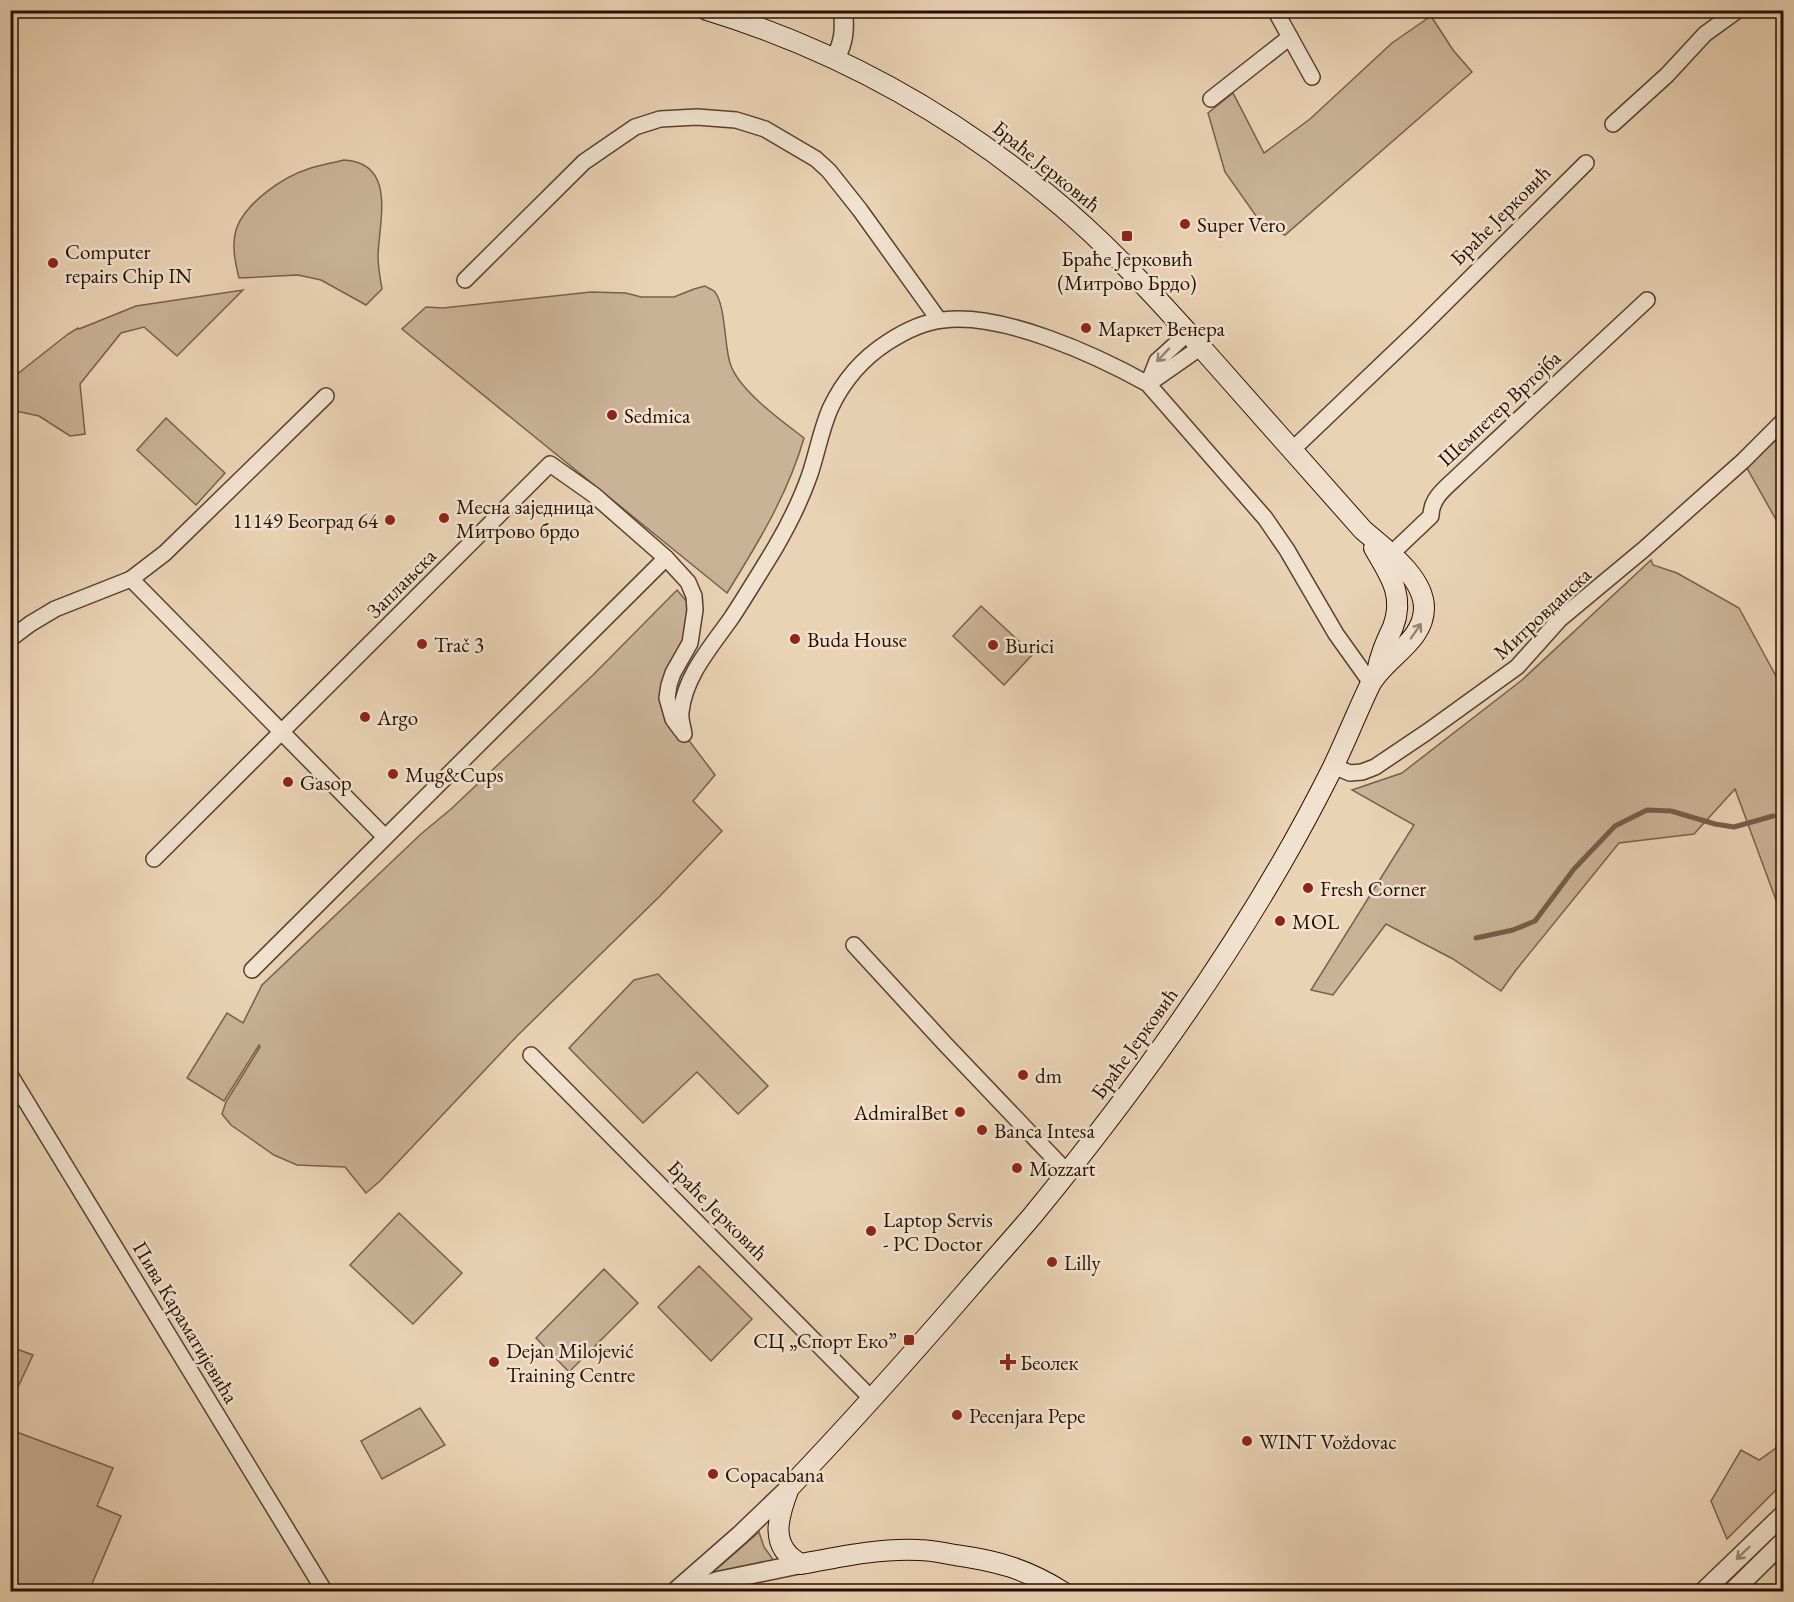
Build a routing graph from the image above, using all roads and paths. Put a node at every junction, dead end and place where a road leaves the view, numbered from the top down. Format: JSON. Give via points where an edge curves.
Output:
{"nodes":[{"id":1,"x":707,"y":10,"type":"edge"},
{"id":2,"x":843,"y":10,"type":"edge"},
{"id":3,"x":1275,"y":10,"type":"edge"},
{"id":4,"x":1738,"y":10,"type":"edge"},
{"id":5,"x":1290,"y":37,"type":"junction"},
{"id":6,"x":835,"y":59,"type":"junction"},
{"id":7,"x":1312,"y":77,"type":"dead end"},
{"id":8,"x":1211,"y":99,"type":"dead end"},
{"id":9,"x":1613,"y":124,"type":"dead end"},
{"id":10,"x":1586,"y":163,"type":"dead end"},
{"id":11,"x":465,"y":280,"type":"dead end"},
{"id":12,"x":1647,"y":300,"type":"dead end"},
{"id":13,"x":939,"y":320,"type":"junction"},
{"id":14,"x":1194,"y":340,"type":"junction"},
{"id":15,"x":1148,"y":384,"type":"junction"},
{"id":16,"x":326,"y":396,"type":"dead end"},
{"id":17,"x":1784,"y":420,"type":"edge"},
{"id":18,"x":1292,"y":450,"type":"junction"},
{"id":19,"x":1363,"y":530,"type":"junction"},
{"id":20,"x":1391,"y":554,"type":"junction"},
{"id":21,"x":666,"y":558,"type":"junction"},
{"id":22,"x":130,"y":579,"type":"junction"},
{"id":23,"x":10,"y":639,"type":"edge"},
{"id":24,"x":1374,"y":679,"type":"junction"},
{"id":25,"x":282,"y":732,"type":"junction"},
{"id":26,"x":1333,"y":766,"type":"junction"},
{"id":27,"x":385,"y":837,"type":"junction"},
{"id":28,"x":154,"y":859,"type":"dead end"},
{"id":29,"x":854,"y":945,"type":"dead end"},
{"id":30,"x":252,"y":970,"type":"dead end"},
{"id":31,"x":531,"y":1055,"type":"dead end"},
{"id":32,"x":10,"y":1075,"type":"edge"},
{"id":33,"x":1067,"y":1172,"type":"junction"},
{"id":34,"x":872,"y":1399,"type":"junction"},
{"id":35,"x":789,"y":1488,"type":"junction"},
{"id":36,"x":1784,"y":1514,"type":"edge"},
{"id":37,"x":1784,"y":1541,"type":"edge"},
{"id":38,"x":801,"y":1564,"type":"junction"},
{"id":39,"x":325,"y":1592,"type":"edge"},
{"id":40,"x":675,"y":1592,"type":"edge"},
{"id":41,"x":684,"y":1592,"type":"edge"},
{"id":42,"x":1063,"y":1592,"type":"edge"},
{"id":43,"x":1703,"y":1592,"type":"edge"},
{"id":44,"x":1732,"y":1592,"type":"edge"}],
"edges":[{"from":1,"to":6,"type":"main road","name":"Браће Јерковић"},
{"from":2,"to":6,"type":"street","via":[[845,35]]},
{"from":3,"to":5,"type":"street"},
{"from":4,"to":9,"type":"street","via":[[1705,34]]},
{"from":5,"to":7,"type":"street"},
{"from":5,"to":8,"type":"street"},
{"from":6,"to":14,"type":"main road","name":"Браће Јерковић","via":[[882,82],[995,153],[1078,221],[1154,294]]},
{"from":10,"to":18,"type":"street","name":"Браће Јерковић"},
{"from":11,"to":13,"type":"street","via":[[584,162],[626,132],[660,119],[736,120],[765,129],[829,171]]},
{"from":12,"to":20,"type":"street","name":"Шемпетер Вртојба","via":[[1445,488],[1433,503],[1431,516]]},
{"from":13,"to":15,"type":"street","via":[[1012,327],[1071,347]]},
{"from":13,"to":21,"type":"street","via":[[902,333],[878,348],[843,386],[790,523],[691,680],[681,714],[684,734],[673,719],[667,698],[673,673],[690,643],[694,596],[688,582]]},
{"from":14,"to":15,"type":"street","via":[[1157,361]]},
{"from":14,"to":18,"type":"main road","name":"Браће Јерковић"},
{"from":15,"to":24,"type":"street","via":[[1265,518],[1336,634]]},
{"from":16,"to":22,"type":"street","via":[[165,553]]},
{"from":17,"to":26,"type":"street","name":"Митровданска","via":[[1636,557],[1560,619],[1531,654],[1496,684],[1375,767],[1356,773]]},
{"from":18,"to":19,"type":"main road","name":"Браће Јерковић"},
{"from":19,"to":20,"type":"main road","name":"Браће Јерковић"},
{"from":19,"to":24,"type":"main road","name":"Браће Јерковић","via":[[1388,571],[1398,600],[1398,612]]},
{"from":24,"to":20,"type":"main road","name":"Браће Јерковић","one_way":true,"via":[[1419,631],[1424,613],[1422,592]]},
{"from":21,"to":25,"type":"street","name":"Заплањска","via":[[594,495],[550,464]]},
{"from":21,"to":27,"type":"street"},
{"from":22,"to":23,"type":"street","via":[[55,609]]},
{"from":22,"to":25,"type":"street"},
{"from":24,"to":26,"type":"main road","name":"Браће Јерковић"},
{"from":25,"to":27,"type":"street"},
{"from":25,"to":28,"type":"street","name":"Заплањска"},
{"from":26,"to":33,"type":"main road","name":"Браће Јерковић","via":[[1283,862],[1222,959],[1133,1088]]},
{"from":27,"to":30,"type":"street"},
{"from":29,"to":33,"type":"street"},
{"from":31,"to":34,"type":"street","name":"Браће Јерковић"},
{"from":32,"to":39,"type":"street","name":"Пива Караматијевића"},
{"from":33,"to":34,"type":"main road","name":"Браће Јерковић"},
{"from":34,"to":35,"type":"main road","name":"Браће Јерковић"},
{"from":35,"to":38,"type":"main road","via":[[778,1534],[785,1552]]},
{"from":35,"to":40,"type":"street","name":"Браће Јерковић"},
{"from":36,"to":43,"type":"street","one_way":true},
{"from":37,"to":44,"type":"street"},
{"from":38,"to":41,"type":"street"},
{"from":38,"to":42,"type":"main road","via":[[856,1554],[919,1550],[1010,1566]]}]}
